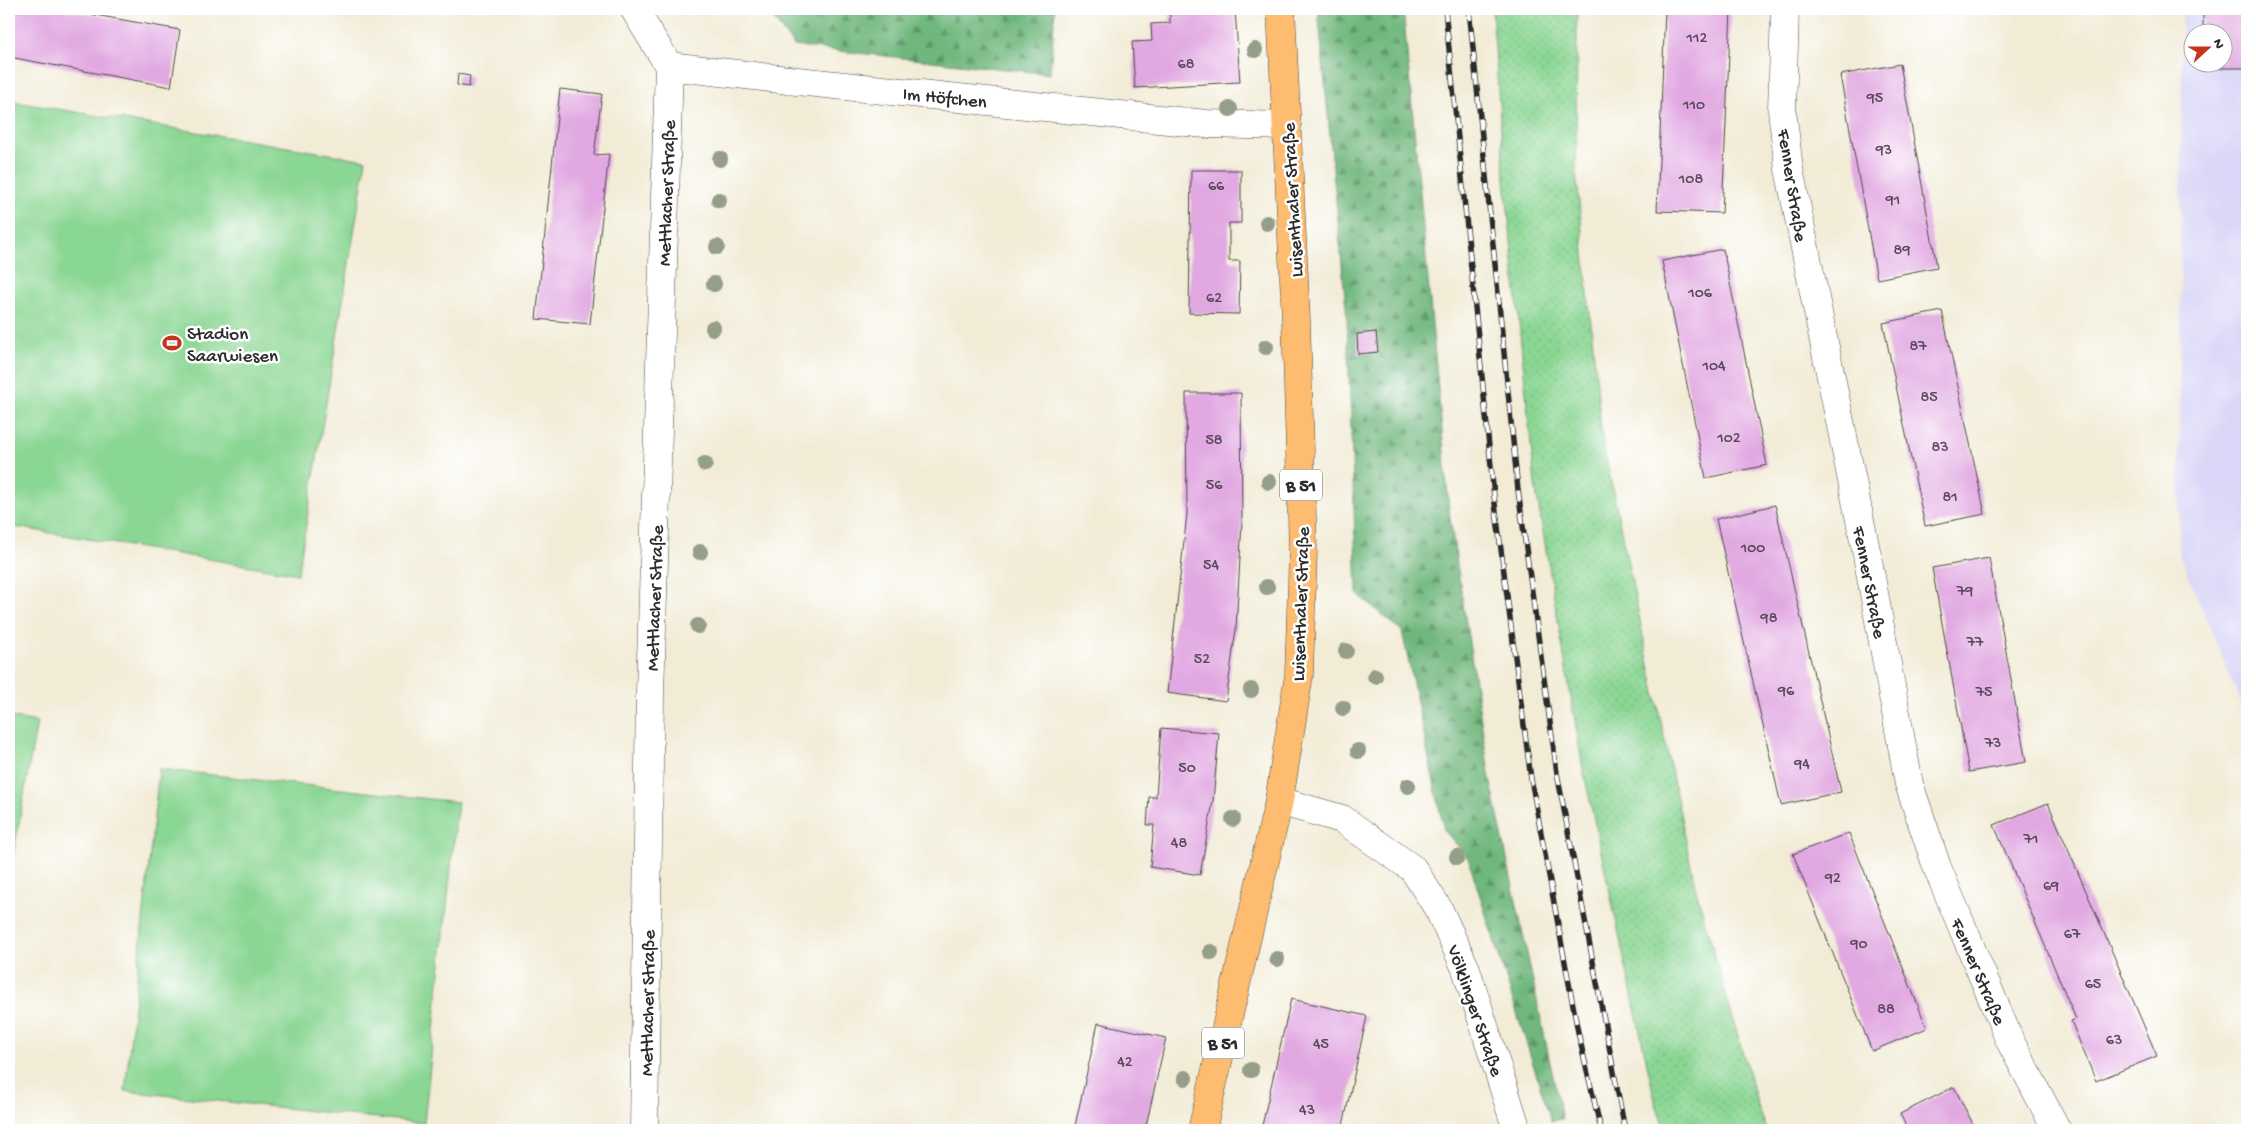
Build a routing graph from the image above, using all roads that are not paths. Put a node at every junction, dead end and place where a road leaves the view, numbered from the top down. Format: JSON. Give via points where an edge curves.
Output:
{"nodes":[{"id":1,"x":634,"y":9,"type":"edge"},
{"id":2,"x":1281,"y":9,"type":"edge"},
{"id":3,"x":1785,"y":9,"type":"edge"},
{"id":4,"x":669,"y":66,"type":"junction"},
{"id":5,"x":1287,"y":126,"type":"junction"},
{"id":6,"x":1279,"y":801,"type":"junction"},
{"id":7,"x":644,"y":1130,"type":"edge"},
{"id":8,"x":1202,"y":1130,"type":"edge"},
{"id":9,"x":1517,"y":1130,"type":"edge"},
{"id":10,"x":2057,"y":1130,"type":"edge"}],
"edges":[{"from":1,"to":4,"type":"street"},
{"from":2,"to":5,"type":"main road","name":"Luisenthaler Straße","number":"B 51"},
{"from":3,"to":10,"type":"street","name":"Fenner Straße","via":[[1782,110],[1789,169],[1909,784],[1937,867],[2006,1032]]},
{"from":4,"to":5,"type":"street","name":"Im Höfchen","via":[[1206,124]]},
{"from":4,"to":7,"type":"street","name":"Mettlacher Straße","via":[[650,694]]},
{"from":5,"to":6,"type":"main road","name":"Luisenthaler Straße","number":"B 51","via":[[1303,550],[1299,674]]},
{"from":6,"to":8,"type":"main road","name":"Luisenthaler Straße","number":"B 51"},
{"from":6,"to":9,"type":"street","name":"Völklinger Straße","via":[[1342,819],[1413,869],[1439,910],[1466,969]]}]}
